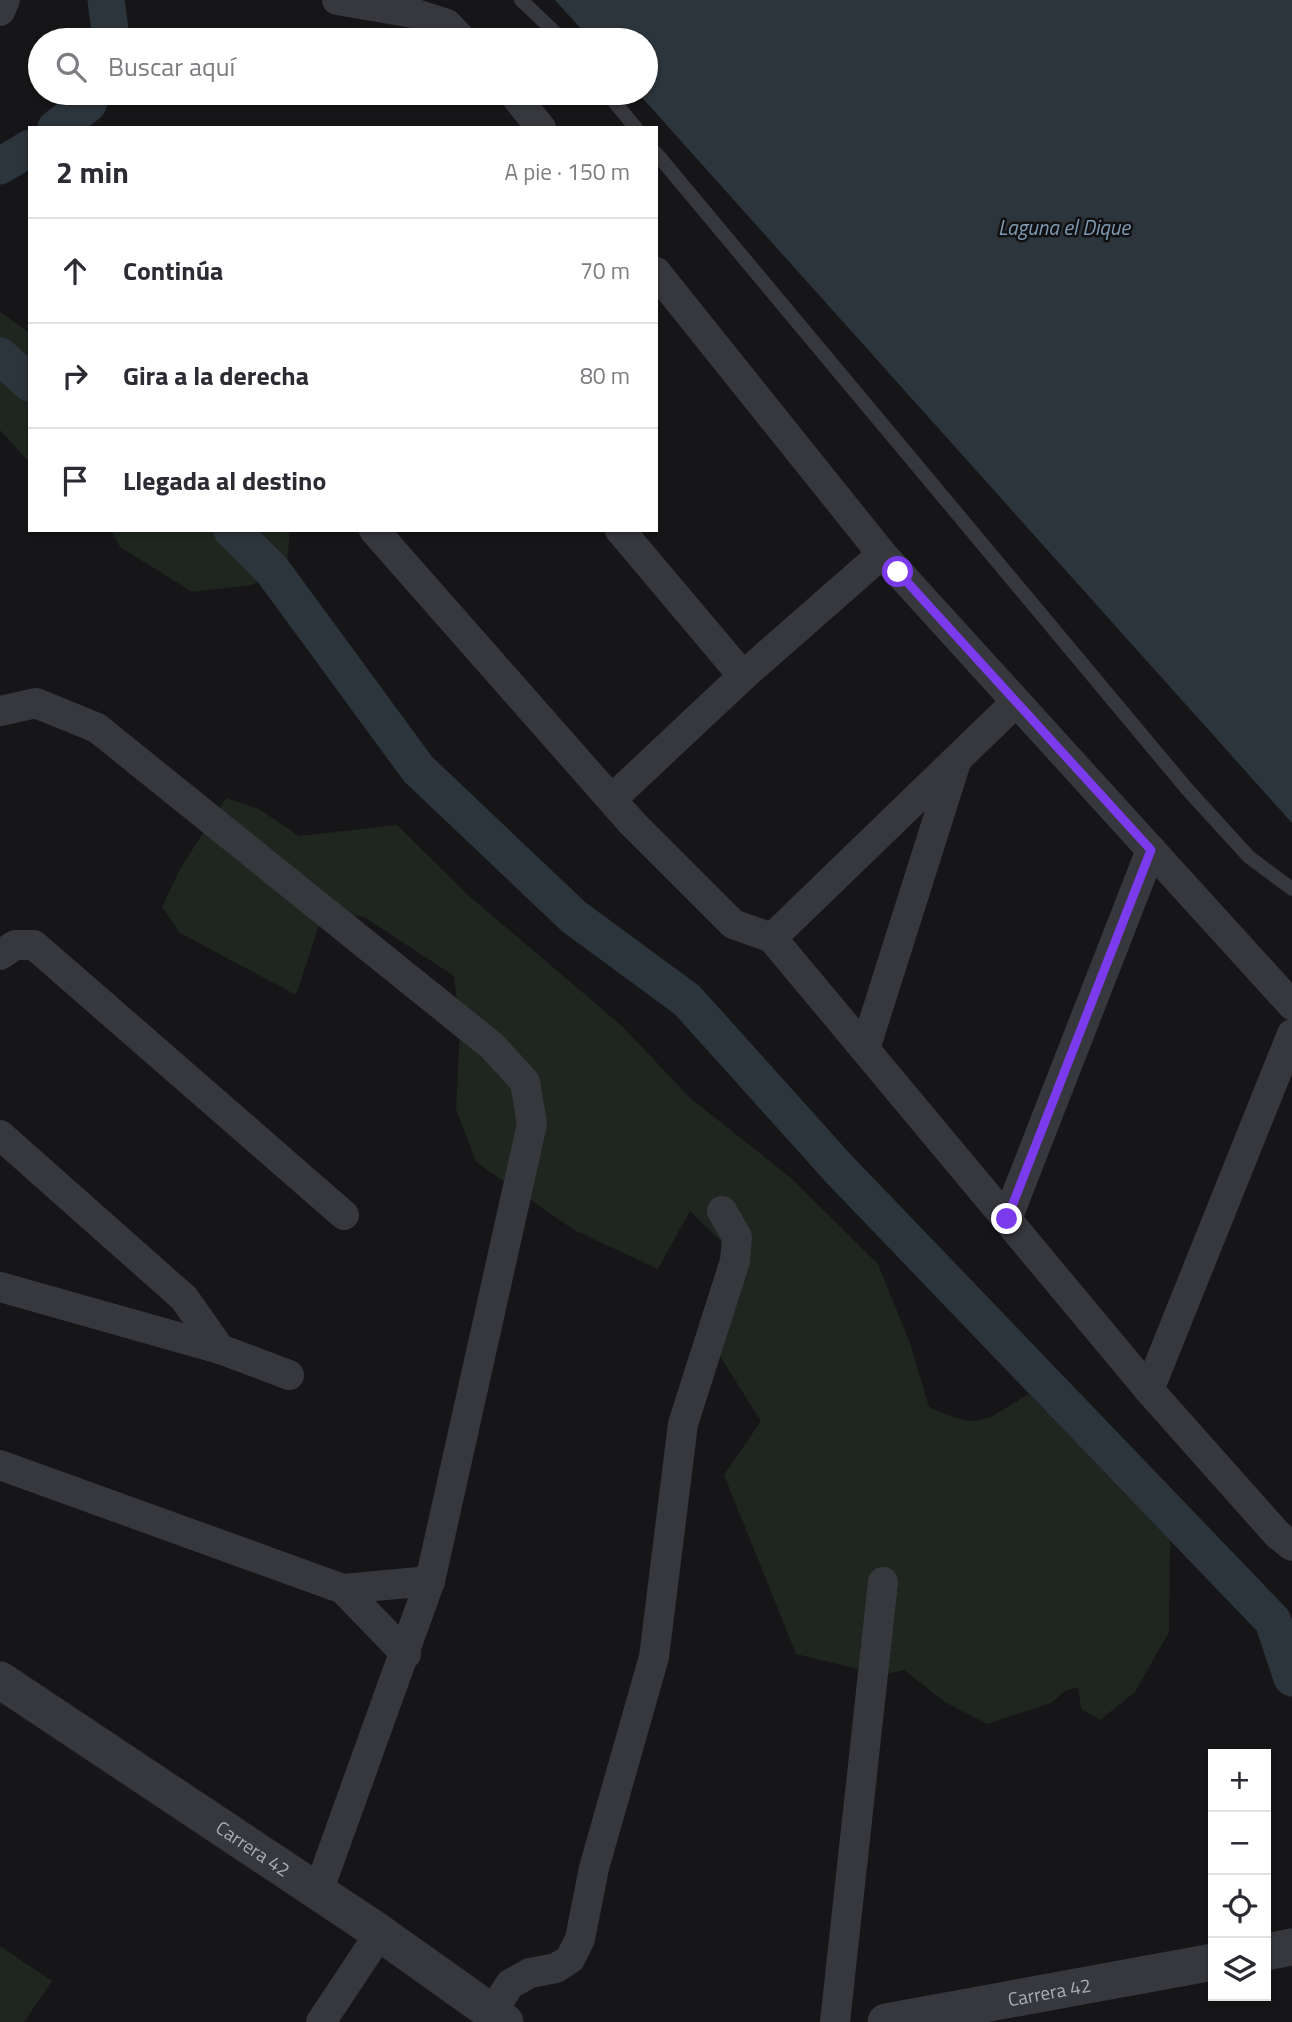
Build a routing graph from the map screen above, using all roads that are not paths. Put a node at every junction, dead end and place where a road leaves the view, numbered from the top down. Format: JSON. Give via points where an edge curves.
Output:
{"nodes":[{"id":1,"x":5,"y":0,"type":"edge"},
{"id":2,"x":337,"y":0,"type":"edge"},
{"id":3,"x":521,"y":0,"type":"edge"},
{"id":4,"x":0,"y":11,"type":"edge"},
{"id":5,"x":451,"y":28,"type":"edge"},
{"id":6,"x":550,"y":28,"type":"edge"},
{"id":7,"x":523,"y":105,"type":"edge"},
{"id":8,"x":617,"y":105,"type":"edge"},
{"id":9,"x":539,"y":126,"type":"edge"},
{"id":10,"x":634,"y":126,"type":"edge"},
{"id":11,"x":658,"y":155,"type":"edge"},
{"id":12,"x":658,"y":274,"type":"edge"},
{"id":13,"x":376,"y":532,"type":"edge"},
{"id":14,"x":622,"y":532,"type":"edge"},
{"id":15,"x":882,"y":554,"type":"junction"},
{"id":16,"x":743,"y":676,"type":"junction"},
{"id":17,"x":1016,"y":702,"type":"junction"},
{"id":18,"x":0,"y":711,"type":"edge"},
{"id":19,"x":957,"y":759,"type":"junction"},
{"id":20,"x":612,"y":799,"type":"junction"},
{"id":21,"x":1151,"y":850,"type":"junction"},
{"id":22,"x":1292,"y":889,"type":"edge"},
{"id":23,"x":772,"y":938,"type":"junction"},
{"id":24,"x":0,"y":955,"type":"edge"},
{"id":25,"x":1292,"y":1005,"type":"edge"},
{"id":26,"x":1292,"y":1034,"type":"edge"},
{"id":27,"x":865,"y":1049,"type":"junction"},
{"id":28,"x":0,"y":1135,"type":"edge"},
{"id":29,"x":722,"y":1212,"type":"dead end"},
{"id":30,"x":344,"y":1215,"type":"dead end"},
{"id":31,"x":1007,"y":1219,"type":"junction"},
{"id":32,"x":0,"y":1287,"type":"edge"},
{"id":33,"x":220,"y":1349,"type":"junction"},
{"id":34,"x":289,"y":1375,"type":"dead end"},
{"id":35,"x":1149,"y":1390,"type":"junction"},
{"id":36,"x":0,"y":1465,"type":"edge"},
{"id":37,"x":1292,"y":1546,"type":"edge"},
{"id":38,"x":430,"y":1581,"type":"junction"},
{"id":39,"x":883,"y":1582,"type":"dead end"},
{"id":40,"x":343,"y":1589,"type":"junction"},
{"id":41,"x":407,"y":1654,"type":"junction"},
{"id":42,"x":2,"y":1686,"type":"edge"},
{"id":43,"x":318,"y":1892,"type":"junction"},
{"id":44,"x":380,"y":1933,"type":"junction"},
{"id":45,"x":1292,"y":1947,"type":"edge"},
{"id":46,"x":1271,"y":1951,"type":"edge"},
{"id":47,"x":1208,"y":1963,"type":"edge"},
{"id":48,"x":499,"y":2017,"type":"edge"},
{"id":49,"x":321,"y":2022,"type":"edge"},
{"id":50,"x":835,"y":2022,"type":"edge"},
{"id":51,"x":886,"y":2022,"type":"edge"}],
"edges":[{"from":1,"to":4,"type":"street"},
{"from":2,"to":5,"type":"street","via":[[413,13]]},
{"from":3,"to":6,"type":"lane"},
{"from":7,"to":9,"type":"street"},
{"from":8,"to":10,"type":"lane"},
{"from":11,"to":22,"type":"lane","via":[[1187,789],[1249,857]]},
{"from":12,"to":15,"type":"street"},
{"from":13,"to":20,"type":"street"},
{"from":14,"to":16,"type":"street"},
{"from":15,"to":16,"type":"street"},
{"from":15,"to":17,"type":"street"},
{"from":16,"to":20,"type":"street"},
{"from":17,"to":19,"type":"street"},
{"from":17,"to":21,"type":"street"},
{"from":18,"to":38,"type":"street","via":[[36,703],[97,728],[492,1046],[525,1082],[532,1124]]},
{"from":19,"to":23,"type":"street"},
{"from":19,"to":27,"type":"street"},
{"from":20,"to":23,"type":"street","via":[[733,924]]},
{"from":21,"to":25,"type":"street"},
{"from":21,"to":31,"type":"street"},
{"from":23,"to":27,"type":"street"},
{"from":24,"to":30,"type":"street","via":[[15,944],[34,945]]},
{"from":26,"to":35,"type":"street"},
{"from":27,"to":31,"type":"street"},
{"from":28,"to":33,"type":"street","via":[[184,1297]]},
{"from":29,"to":48,"type":"street","via":[[737,1237],[735,1261],[683,1424],[654,1657],[594,1868],[580,1939],[570,1959],[556,1968],[530,1973],[510,1984]]},
{"from":31,"to":35,"type":"street"},
{"from":32,"to":33,"type":"street"},
{"from":33,"to":34,"type":"street"},
{"from":35,"to":37,"type":"street"},
{"from":36,"to":40,"type":"street"},
{"from":38,"to":40,"type":"street"},
{"from":38,"to":41,"type":"street"},
{"from":39,"to":50,"type":"street"},
{"from":40,"to":41,"type":"street"},
{"from":41,"to":43,"type":"street"},
{"from":42,"to":43,"type":"street","name":"Carrera 42"},
{"from":43,"to":44,"type":"street","name":"Carrera 42"},
{"from":44,"to":48,"type":"street","name":"Carrera 42"},
{"from":44,"to":49,"type":"street"},
{"from":45,"to":46,"type":"street"},
{"from":47,"to":51,"type":"street","name":"Carrera 42"}]}
